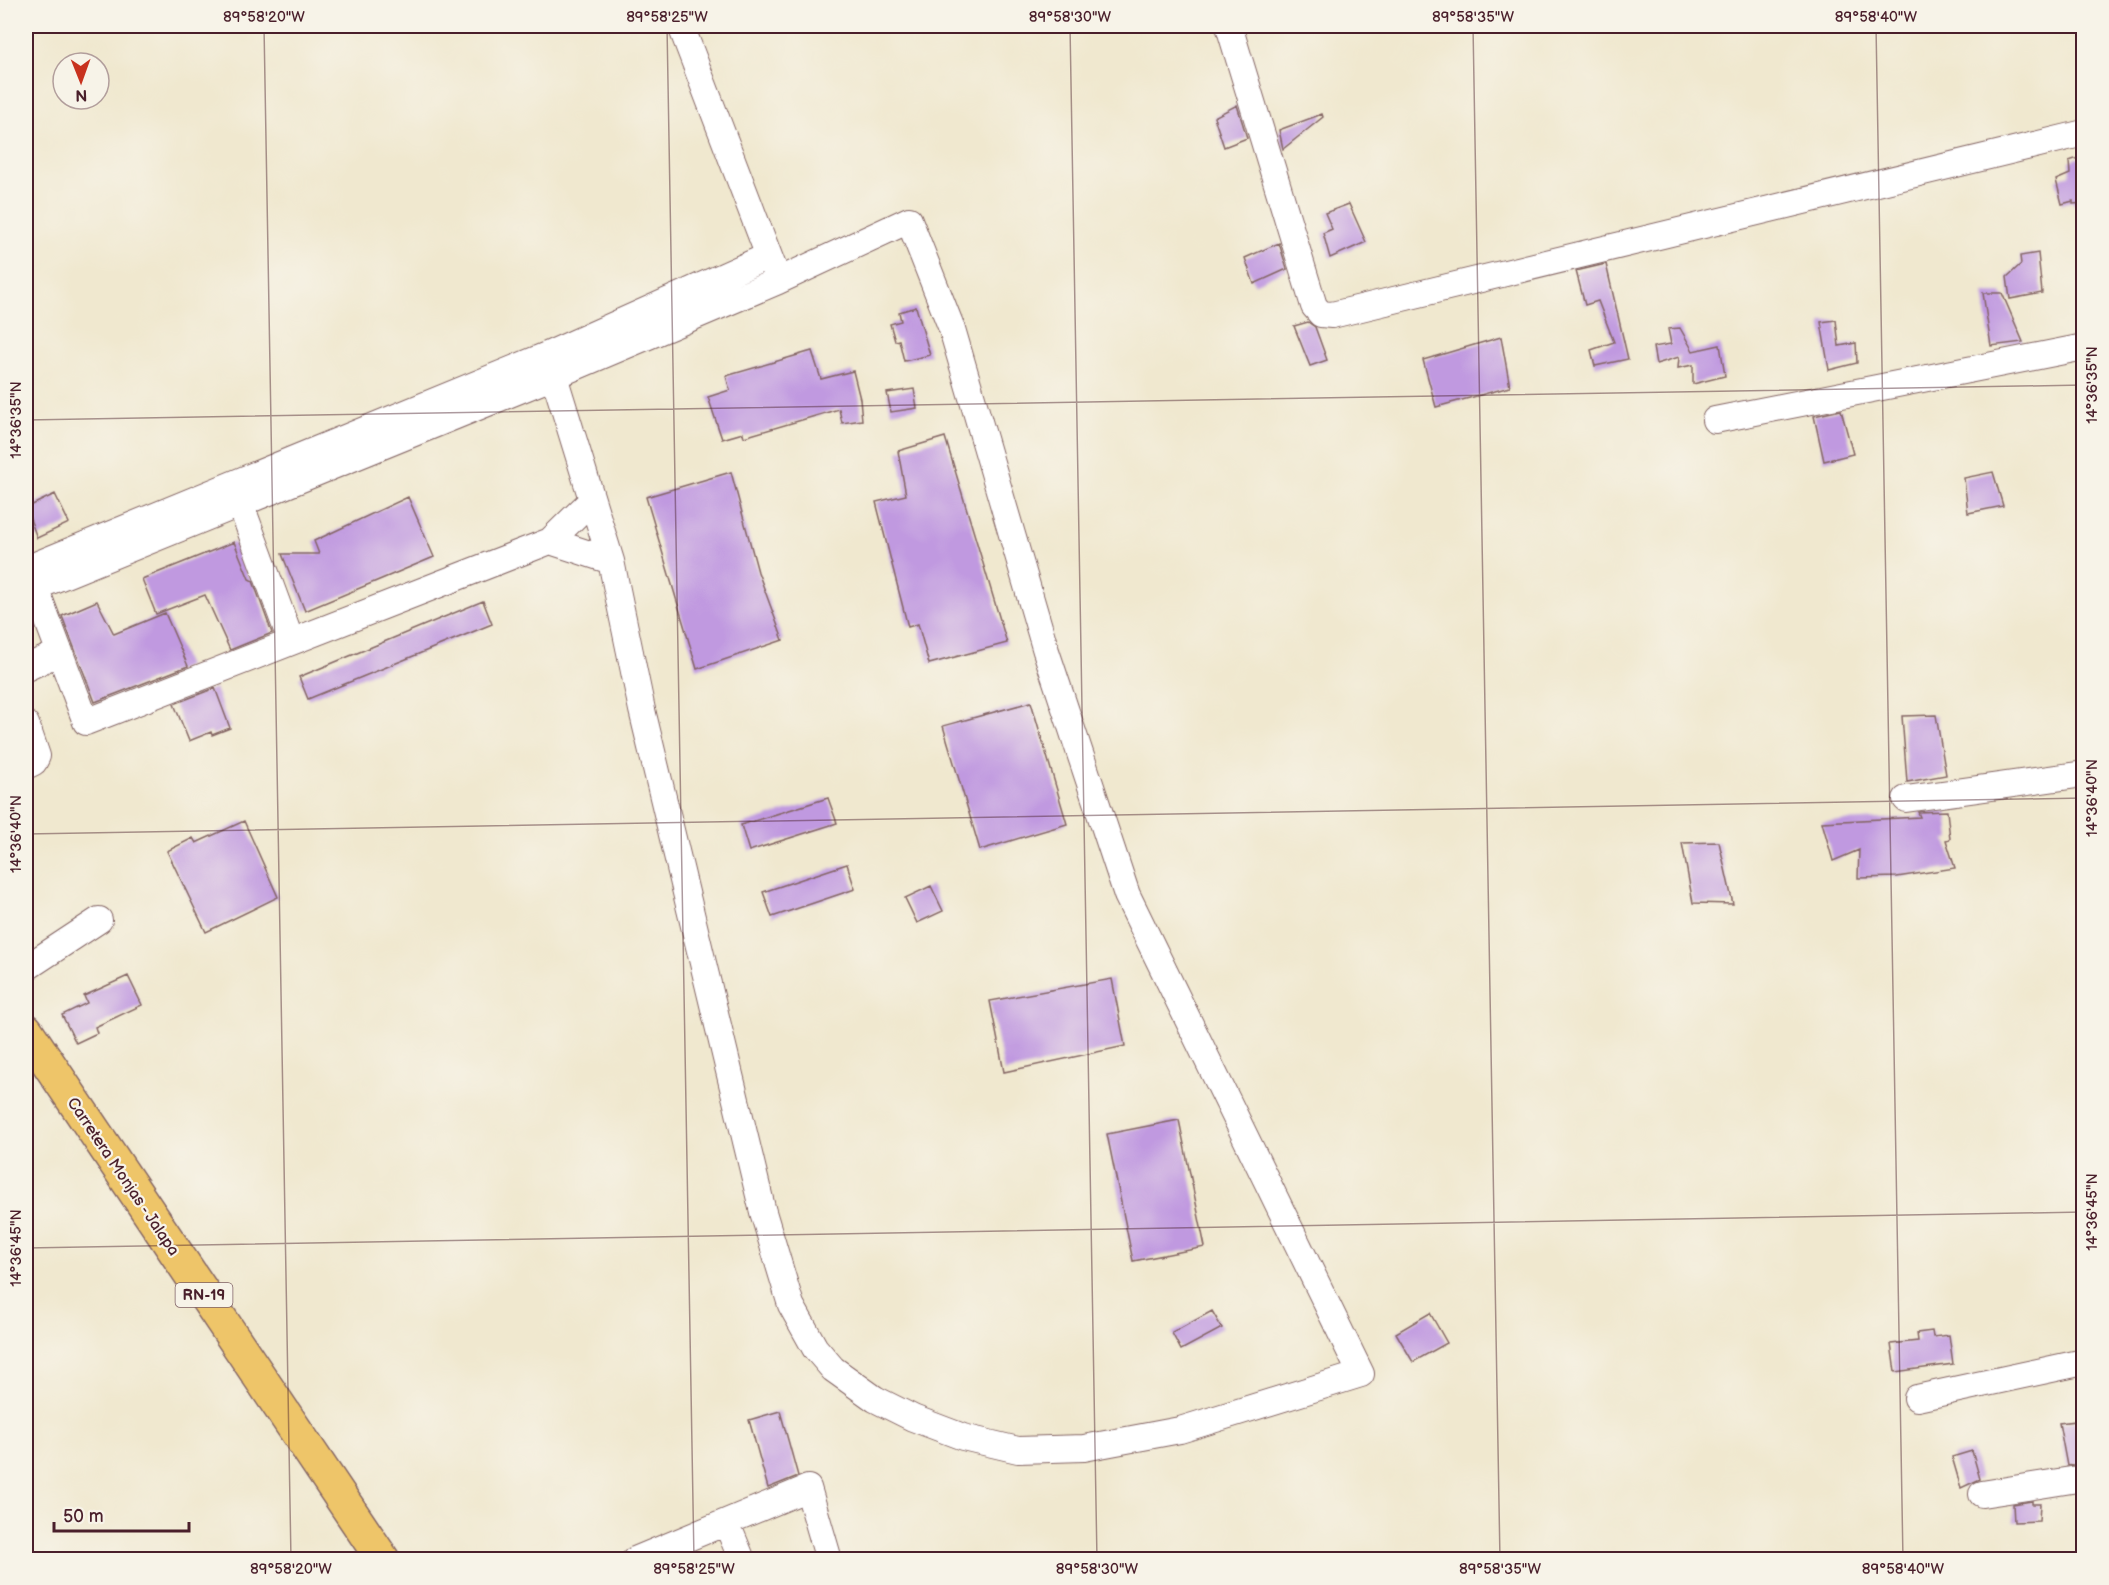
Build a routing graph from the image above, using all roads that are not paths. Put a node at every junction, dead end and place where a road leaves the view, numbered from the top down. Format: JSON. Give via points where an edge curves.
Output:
{"nodes":[{"id":1,"x":681,"y":26,"type":"edge"},
{"id":2,"x":1228,"y":26,"type":"edge"},
{"id":3,"x":2084,"y":133,"type":"edge"},
{"id":4,"x":768,"y":256,"type":"junction"},
{"id":5,"x":778,"y":281,"type":"junction"},
{"id":6,"x":2084,"y":347,"type":"edge"},
{"id":7,"x":551,"y":365,"type":"junction"},
{"id":8,"x":1715,"y":420,"type":"dead end"},
{"id":9,"x":237,"y":495,"type":"junction"},
{"id":10,"x":592,"y":501,"type":"junction"},
{"id":11,"x":550,"y":541,"type":"junction"},
{"id":12,"x":611,"y":561,"type":"junction"},
{"id":13,"x":28,"y":579,"type":"edge"},
{"id":14,"x":291,"y":641,"type":"junction"},
{"id":15,"x":60,"y":652,"type":"junction"},
{"id":16,"x":26,"y":668,"type":"edge"},
{"id":17,"x":26,"y":724,"type":"edge"},
{"id":18,"x":26,"y":766,"type":"edge"},
{"id":19,"x":2084,"y":774,"type":"edge"},
{"id":20,"x":1906,"y":799,"type":"dead end"},
{"id":21,"x":99,"y":920,"type":"dead end"},
{"id":22,"x":26,"y":968,"type":"edge"},
{"id":23,"x":26,"y":1030,"type":"edge"},
{"id":24,"x":2084,"y":1362,"type":"edge"},
{"id":25,"x":1917,"y":1398,"type":"dead end"},
{"id":26,"x":2084,"y":1478,"type":"edge"},
{"id":27,"x":1982,"y":1494,"type":"dead end"},
{"id":28,"x":730,"y":1531,"type":"dead end"},
{"id":29,"x":383,"y":1560,"type":"edge"},
{"id":30,"x":635,"y":1560,"type":"edge"},
{"id":31,"x":742,"y":1560,"type":"edge"},
{"id":32,"x":829,"y":1560,"type":"edge"}],
"edges":[{"from":1,"to":4,"type":"street"},
{"from":2,"to":3,"type":"street","via":[[1314,306],[1321,314],[1332,315]]},
{"from":4,"to":5,"type":"street"},
{"from":4,"to":7,"type":"street"},
{"from":5,"to":7,"type":"street"},
{"from":5,"to":12,"type":"street","via":[[909,220],[952,329],[1046,651],[1127,895],[1361,1374],[1180,1430],[1084,1448],[1018,1450],[963,1437],[913,1418],[875,1399],[833,1369],[815,1348],[791,1305],[763,1212],[642,710]]},
{"from":6,"to":8,"type":"street"},
{"from":7,"to":9,"type":"street"},
{"from":7,"to":10,"type":"street"},
{"from":9,"to":13,"type":"street"},
{"from":9,"to":14,"type":"street"},
{"from":10,"to":11,"type":"street"},
{"from":10,"to":12,"type":"street"},
{"from":11,"to":12,"type":"street"},
{"from":11,"to":14,"type":"street"},
{"from":13,"to":15,"type":"street"},
{"from":14,"to":15,"type":"street","via":[[86,722]]},
{"from":15,"to":16,"type":"street"},
{"from":17,"to":18,"type":"street","via":[[37,756]]},
{"from":19,"to":20,"type":"street"},
{"from":21,"to":22,"type":"street"},
{"from":23,"to":29,"type":"main road","name":"Carretera Monjas - Jalapa","number":"RN-19"},
{"from":24,"to":25,"type":"street"},
{"from":26,"to":27,"type":"street"},
{"from":28,"to":31,"type":"street"},
{"from":30,"to":32,"type":"street","via":[[808,1488]]}]}
